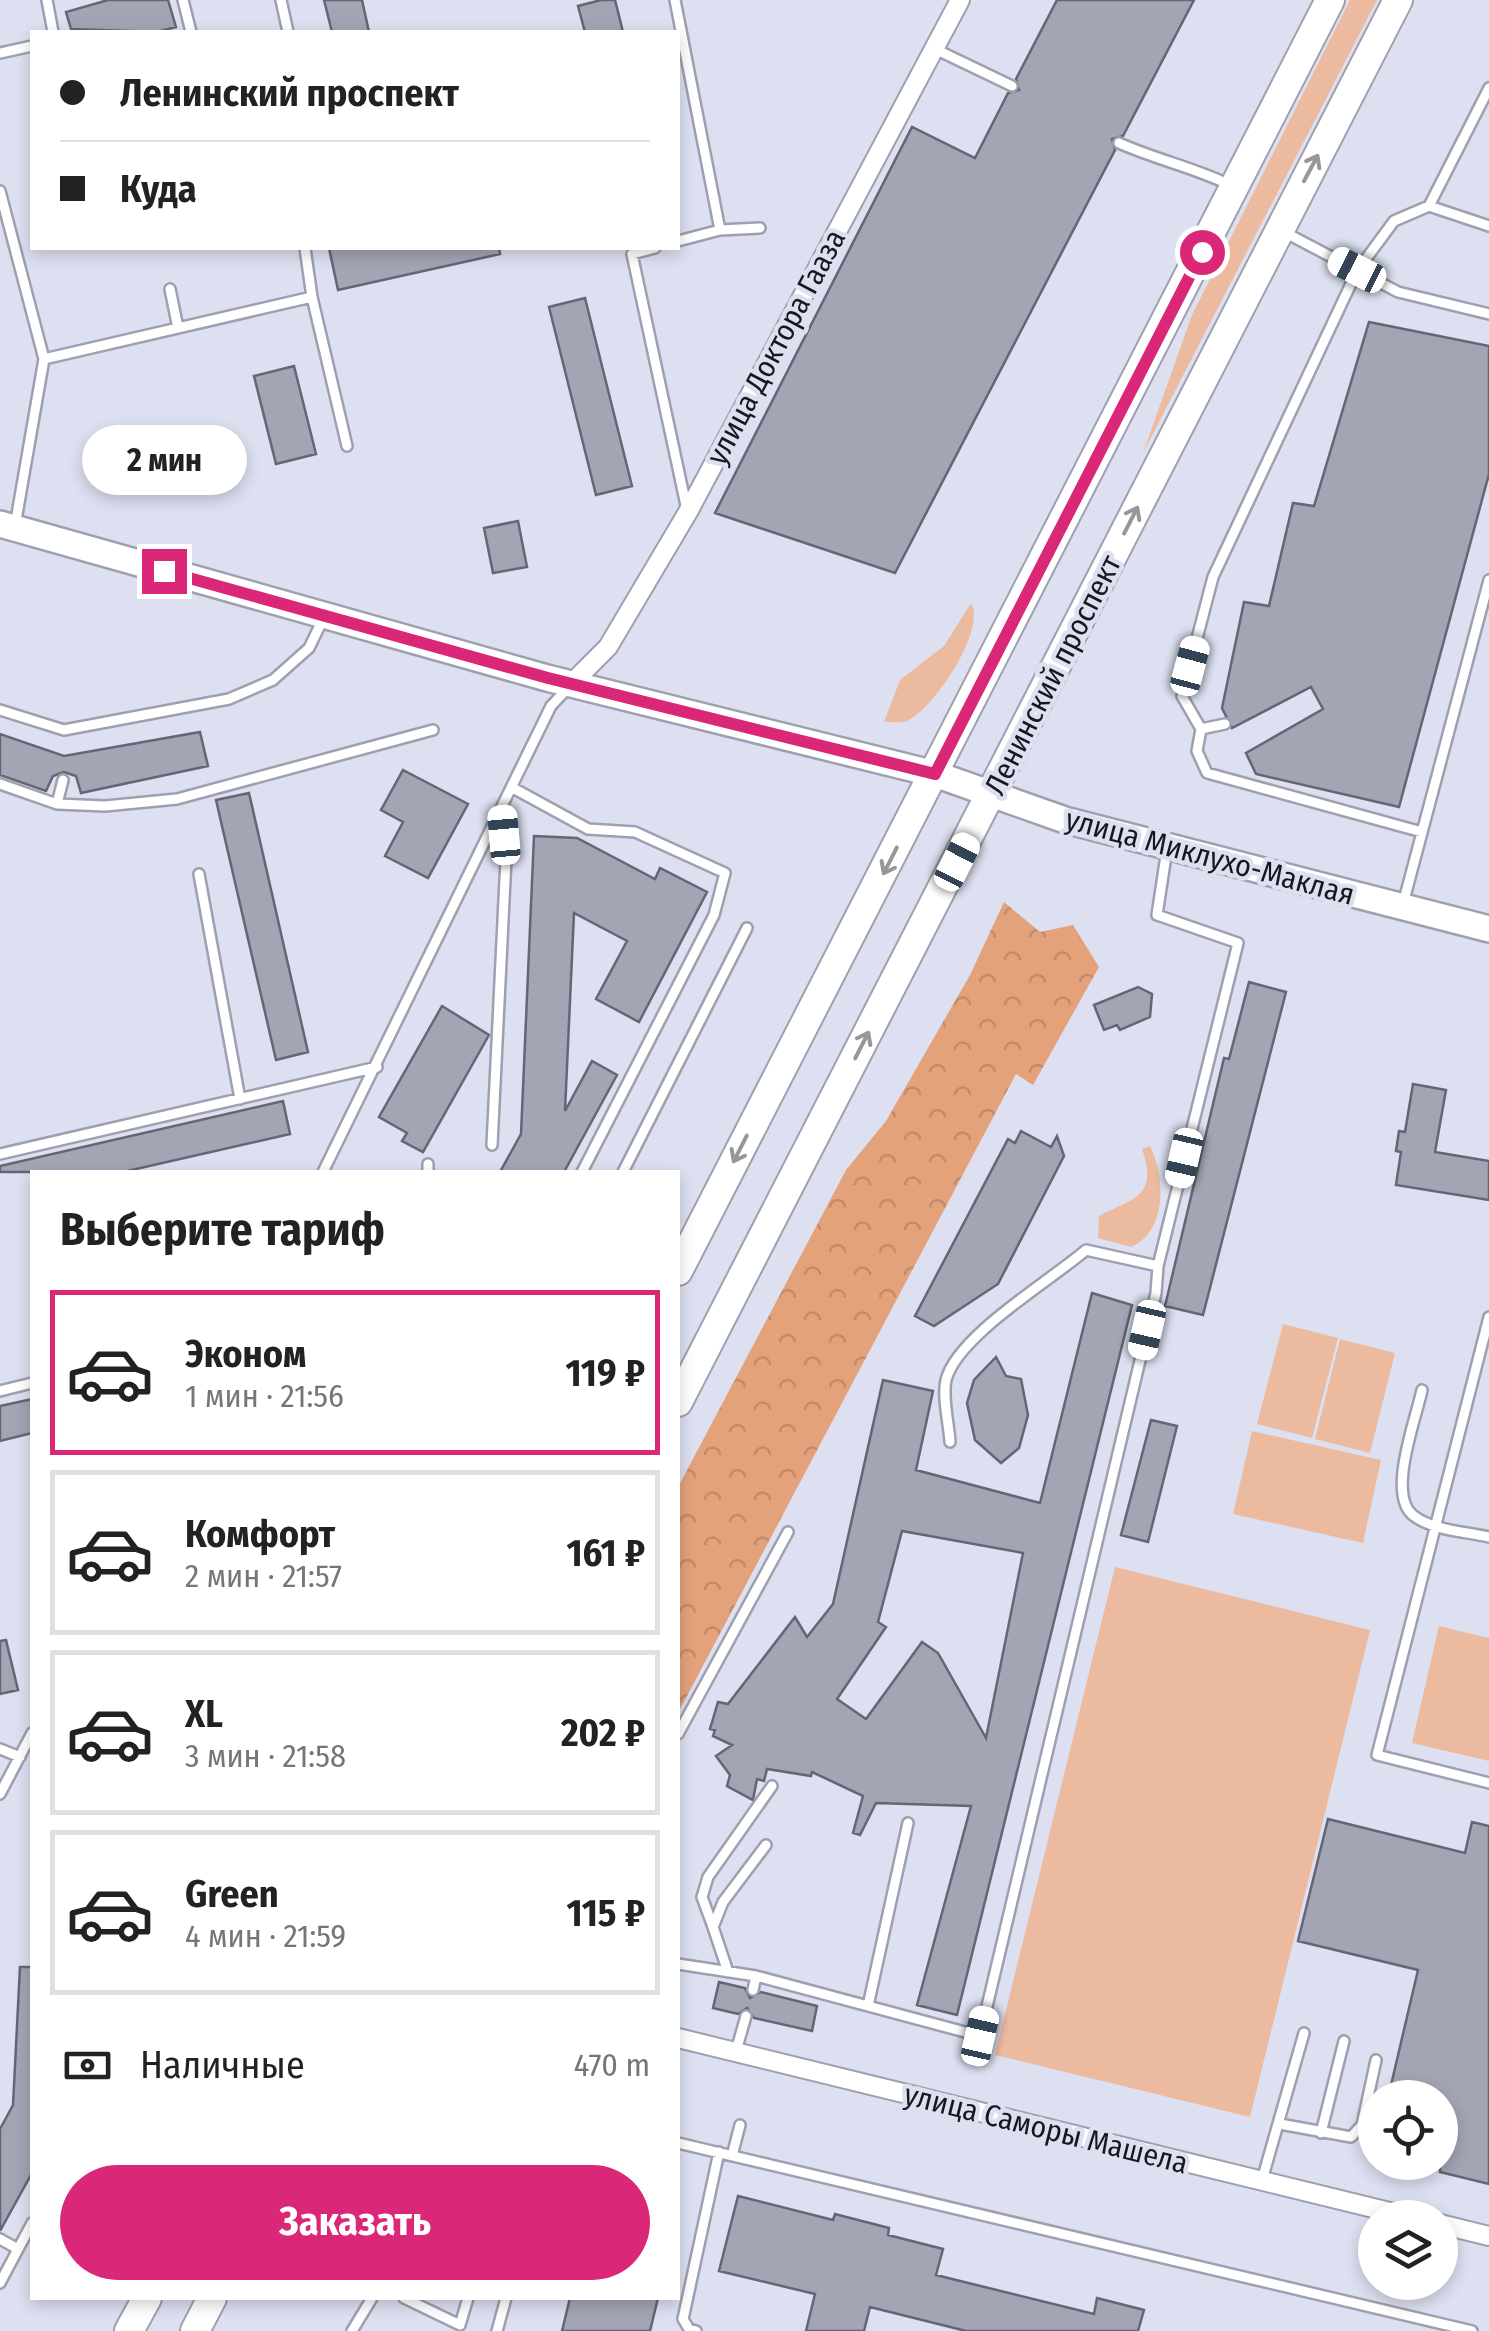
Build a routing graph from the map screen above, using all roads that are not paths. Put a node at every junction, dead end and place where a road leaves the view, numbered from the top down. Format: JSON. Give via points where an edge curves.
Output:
{"nodes":[{"id":1,"x":48,"y":0,"type":"edge"},
{"id":2,"x":182,"y":0,"type":"edge"},
{"id":3,"x":281,"y":0,"type":"edge"},
{"id":4,"x":675,"y":0,"type":"edge"},
{"id":5,"x":960,"y":0,"type":"edge"},
{"id":6,"x":1330,"y":0,"type":"edge"},
{"id":7,"x":1398,"y":0,"type":"edge"},
{"id":8,"x":53,"y":30,"type":"edge"},
{"id":9,"x":190,"y":30,"type":"edge"},
{"id":10,"x":288,"y":30,"type":"edge"},
{"id":11,"x":30,"y":46,"type":"edge"},
{"id":12,"x":935,"y":49,"type":"junction"},
{"id":13,"x":0,"y":54,"type":"edge"},
{"id":14,"x":1012,"y":86,"type":"dead end"},
{"id":15,"x":1489,"y":88,"type":"edge"},
{"id":16,"x":1119,"y":143,"type":"dead end"},
{"id":17,"x":1236,"y":188,"type":"junction"},
{"id":18,"x":0,"y":190,"type":"edge"},
{"id":19,"x":1428,"y":206,"type":"junction"},
{"id":20,"x":1489,"y":226,"type":"edge"},
{"id":21,"x":760,"y":228,"type":"dead end"},
{"id":22,"x":1279,"y":229,"type":"junction"},
{"id":23,"x":720,"y":230,"type":"junction"},
{"id":24,"x":680,"y":240,"type":"edge"},
{"id":25,"x":305,"y":250,"type":"edge"},
{"id":26,"x":647,"y":250,"type":"edge"},
{"id":27,"x":1357,"y":270,"type":"junction"},
{"id":28,"x":170,"y":289,"type":"dead end"},
{"id":29,"x":312,"y":297,"type":"junction"},
{"id":30,"x":1489,"y":314,"type":"edge"},
{"id":31,"x":178,"y":328,"type":"junction"},
{"id":32,"x":44,"y":359,"type":"junction"},
{"id":33,"x":347,"y":446,"type":"dead end"},
{"id":34,"x":688,"y":512,"type":"junction"},
{"id":35,"x":8,"y":527,"type":"edge"},
{"id":36,"x":1489,"y":580,"type":"edge"},
{"id":37,"x":324,"y":617,"type":"junction"},
{"id":38,"x":573,"y":682,"type":"junction"},
{"id":39,"x":0,"y":710,"type":"edge"},
{"id":40,"x":1225,"y":724,"type":"dead end"},
{"id":41,"x":1202,"y":729,"type":"junction"},
{"id":42,"x":433,"y":730,"type":"dead end"},
{"id":43,"x":935,"y":774,"type":"junction"},
{"id":44,"x":63,"y":780,"type":"dead end"},
{"id":45,"x":0,"y":784,"type":"edge"},
{"id":46,"x":513,"y":788,"type":"junction"},
{"id":47,"x":992,"y":794,"type":"junction"},
{"id":48,"x":56,"y":804,"type":"junction"},
{"id":49,"x":502,"y":811,"type":"junction"},
{"id":50,"x":1422,"y":832,"type":"junction"},
{"id":51,"x":1167,"y":848,"type":"junction"},
{"id":52,"x":199,"y":874,"type":"dead end"},
{"id":53,"x":1403,"y":907,"type":"junction"},
{"id":54,"x":747,"y":928,"type":"dead end"},
{"id":55,"x":1489,"y":928,"type":"edge"},
{"id":56,"x":378,"y":1067,"type":"junction"},
{"id":57,"x":240,"y":1099,"type":"junction"},
{"id":58,"x":492,"y":1145,"type":"dead end"},
{"id":59,"x":0,"y":1154,"type":"edge"},
{"id":60,"x":324,"y":1170,"type":"edge"},
{"id":61,"x":583,"y":1170,"type":"edge"},
{"id":62,"x":625,"y":1170,"type":"edge"},
{"id":63,"x":1158,"y":1266,"type":"junction"},
{"id":64,"x":680,"y":1267,"type":"edge"},
{"id":65,"x":1489,"y":1317,"type":"edge"},
{"id":66,"x":30,"y":1384,"type":"edge"},
{"id":67,"x":1422,"y":1390,"type":"dead end"},
{"id":68,"x":0,"y":1391,"type":"edge"},
{"id":69,"x":680,"y":1398,"type":"edge"},
{"id":70,"x":950,"y":1442,"type":"dead end"},
{"id":71,"x":1438,"y":1525,"type":"junction"},
{"id":72,"x":788,"y":1532,"type":"dead end"},
{"id":73,"x":1489,"y":1537,"type":"edge"},
{"id":74,"x":680,"y":1730,"type":"edge"},
{"id":75,"x":30,"y":1738,"type":"edge"},
{"id":76,"x":0,"y":1749,"type":"edge"},
{"id":77,"x":20,"y":1756,"type":"junction"},
{"id":78,"x":30,"y":1763,"type":"edge"},
{"id":79,"x":1489,"y":1782,"type":"edge"},
{"id":80,"x":772,"y":1786,"type":"dead end"},
{"id":81,"x":0,"y":1794,"type":"edge"},
{"id":82,"x":908,"y":1822,"type":"dead end"},
{"id":83,"x":766,"y":1845,"type":"dead end"},
{"id":84,"x":714,"y":1927,"type":"junction"},
{"id":85,"x":680,"y":1964,"type":"edge"},
{"id":86,"x":728,"y":1972,"type":"junction"},
{"id":87,"x":756,"y":1976,"type":"junction"},
{"id":88,"x":753,"y":1990,"type":"dead end"},
{"id":89,"x":868,"y":2006,"type":"junction"},
{"id":90,"x":746,"y":2016,"type":"dead end"},
{"id":91,"x":1304,"y":2033,"type":"dead end"},
{"id":92,"x":680,"y":2039,"type":"edge"},
{"id":93,"x":1344,"y":2040,"type":"dead end"},
{"id":94,"x":735,"y":2053,"type":"junction"},
{"id":95,"x":1376,"y":2060,"type":"dead end"},
{"id":96,"x":1280,"y":2124,"type":"junction"},
{"id":97,"x":740,"y":2125,"type":"dead end"},
{"id":98,"x":1321,"y":2133,"type":"junction"},
{"id":99,"x":680,"y":2142,"type":"edge"},
{"id":100,"x":719,"y":2152,"type":"junction"},
{"id":101,"x":732,"y":2156,"type":"junction"},
{"id":102,"x":1262,"y":2180,"type":"junction"},
{"id":103,"x":1358,"y":2204,"type":"edge"},
{"id":104,"x":30,"y":2228,"type":"edge"},
{"id":105,"x":1458,"y":2228,"type":"edge"},
{"id":106,"x":1489,"y":2236,"type":"edge"},
{"id":107,"x":0,"y":2239,"type":"edge"},
{"id":108,"x":18,"y":2249,"type":"junction"},
{"id":109,"x":0,"y":2283,"type":"edge"},
{"id":110,"x":145,"y":2300,"type":"edge"},
{"id":111,"x":211,"y":2300,"type":"edge"},
{"id":112,"x":371,"y":2300,"type":"edge"},
{"id":113,"x":408,"y":2300,"type":"edge"},
{"id":114,"x":467,"y":2300,"type":"edge"},
{"id":115,"x":505,"y":2300,"type":"edge"},
{"id":116,"x":459,"y":2328,"type":"edge"},
{"id":117,"x":129,"y":2331,"type":"edge"},
{"id":118,"x":195,"y":2331,"type":"edge"},
{"id":119,"x":352,"y":2331,"type":"edge"},
{"id":120,"x":497,"y":2331,"type":"edge"},
{"id":121,"x":696,"y":2331,"type":"edge"},
{"id":122,"x":1472,"y":2331,"type":"edge"}],
"edges":[{"from":1,"to":8,"type":"lane"},
{"from":2,"to":9,"type":"lane"},
{"from":3,"to":10,"type":"lane"},
{"from":4,"to":23,"type":"lane"},
{"from":5,"to":12,"type":"street","name":"улица Доктора Гааза"},
{"from":6,"to":17,"type":"main road","name":"Ленинский проспект"},
{"from":22,"to":7,"type":"main road","name":"Ленинский проспект","one_way":true},
{"from":11,"to":13,"type":"lane"},
{"from":12,"to":14,"type":"lane"},
{"from":12,"to":34,"type":"street","name":"улица Доктора Гааза"},
{"from":15,"to":19,"type":"lane"},
{"from":16,"to":17,"type":"lane"},
{"from":17,"to":43,"type":"main road","name":"Ленинский проспект"},
{"from":18,"to":32,"type":"lane"},
{"from":19,"to":20,"type":"lane"},
{"from":19,"to":27,"type":"lane","via":[[1394,221]]},
{"from":21,"to":23,"type":"lane"},
{"from":22,"to":27,"type":"lane"},
{"from":47,"to":22,"type":"main road","name":"Ленинский проспект","one_way":true},
{"from":23,"to":24,"type":"lane"},
{"from":25,"to":29,"type":"lane"},
{"from":26,"to":34,"type":"lane","via":[[632,254]]},
{"from":27,"to":30,"type":"lane","via":[[1398,292]]},
{"from":27,"to":41,"type":"lane","via":[[1213,577],[1182,696]]},
{"from":28,"to":31,"type":"lane"},
{"from":29,"to":31,"type":"lane"},
{"from":29,"to":33,"type":"lane"},
{"from":31,"to":32,"type":"lane"},
{"from":32,"to":35,"type":"lane"},
{"from":34,"to":38,"type":"street","name":"улица Доктора Гааза","via":[[608,647]]},
{"from":35,"to":37,"type":"main road","name":"улица Миклухо-Маклая"},
{"from":36,"to":50,"type":"lane"},
{"from":37,"to":38,"type":"main road","name":"улица Миклухо-Маклая"},
{"from":37,"to":39,"type":"lane","via":[[309,648],[273,680],[229,699],[64,730]]},
{"from":38,"to":43,"type":"main road","name":"улица Миклухо-Маклая"},
{"from":38,"to":46,"type":"lane","via":[[552,706]]},
{"from":40,"to":41,"type":"lane"},
{"from":41,"to":50,"type":"lane","via":[[1197,752],[1206,773]]},
{"from":42,"to":48,"type":"lane","via":[[177,799]]},
{"from":43,"to":47,"type":"main road","name":"улица Миклухо-Маклая"},
{"from":43,"to":64,"type":"main road","name":"Ленинский проспект","one_way":true},
{"from":44,"to":48,"type":"lane"},
{"from":45,"to":48,"type":"lane"},
{"from":46,"to":49,"type":"lane"},
{"from":46,"to":61,"type":"lane","via":[[588,828],[635,832],[724,873],[714,916]]},
{"from":47,"to":51,"type":"main road","name":"улица Миклухо-Маклая"},
{"from":69,"to":47,"type":"main road","name":"Ленинский проспект","one_way":true},
{"from":49,"to":56,"type":"lane"},
{"from":49,"to":58,"type":"lane","via":[[506,859]]},
{"from":50,"to":53,"type":"lane"},
{"from":51,"to":53,"type":"main road","name":"улица Миклухо-Маклая"},
{"from":51,"to":63,"type":"lane","via":[[1157,915],[1238,943]]},
{"from":52,"to":57,"type":"lane"},
{"from":53,"to":55,"type":"main road","name":"улица Миклухо-Маклая"},
{"from":54,"to":62,"type":"lane"},
{"from":56,"to":57,"type":"lane"},
{"from":56,"to":60,"type":"lane"},
{"from":57,"to":59,"type":"lane"},
{"from":63,"to":70,"type":"lane","via":[[1086,1250],[993,1323],[956,1356],[945,1383]]},
{"from":63,"to":89,"type":"lane","via":[[980,2036]]},
{"from":65,"to":71,"type":"lane"},
{"from":66,"to":68,"type":"lane"},
{"from":67,"to":71,"type":"lane","via":[[1401,1493],[1416,1519]]},
{"from":71,"to":73,"type":"lane"},
{"from":71,"to":79,"type":"lane","via":[[1377,1755]]},
{"from":72,"to":74,"type":"lane"},
{"from":75,"to":77,"type":"lane"},
{"from":76,"to":77,"type":"lane"},
{"from":77,"to":78,"type":"lane"},
{"from":77,"to":81,"type":"lane"},
{"from":80,"to":84,"type":"lane","via":[[708,1877],[702,1897]]},
{"from":82,"to":89,"type":"lane"},
{"from":83,"to":84,"type":"lane","via":[[723,1902]]},
{"from":84,"to":86,"type":"lane"},
{"from":85,"to":86,"type":"lane"},
{"from":86,"to":87,"type":"lane"},
{"from":87,"to":88,"type":"lane"},
{"from":87,"to":89,"type":"lane"},
{"from":90,"to":94,"type":"lane"},
{"from":91,"to":96,"type":"lane"},
{"from":92,"to":94,"type":"street","name":"улица Саморы Машела"},
{"from":93,"to":98,"type":"lane"},
{"from":94,"to":102,"type":"street","name":"улица Саморы Машела"},
{"from":95,"to":98,"type":"lane","via":[[1358,2132]]},
{"from":96,"to":98,"type":"lane"},
{"from":96,"to":102,"type":"lane"},
{"from":97,"to":101,"type":"lane"},
{"from":99,"to":100,"type":"lane"},
{"from":100,"to":101,"type":"lane"},
{"from":100,"to":121,"type":"lane","via":[[683,2319]]},
{"from":101,"to":122,"type":"lane"},
{"from":102,"to":103,"type":"street","name":"улица Саморы Машела"},
{"from":104,"to":108,"type":"lane"},
{"from":105,"to":106,"type":"street"},
{"from":107,"to":108,"type":"lane"},
{"from":108,"to":109,"type":"lane"},
{"from":110,"to":117,"type":"main road"},
{"from":111,"to":118,"type":"main road"},
{"from":112,"to":119,"type":"lane"},
{"from":113,"to":116,"type":"lane"},
{"from":114,"to":116,"type":"lane"},
{"from":115,"to":120,"type":"lane"}]}
